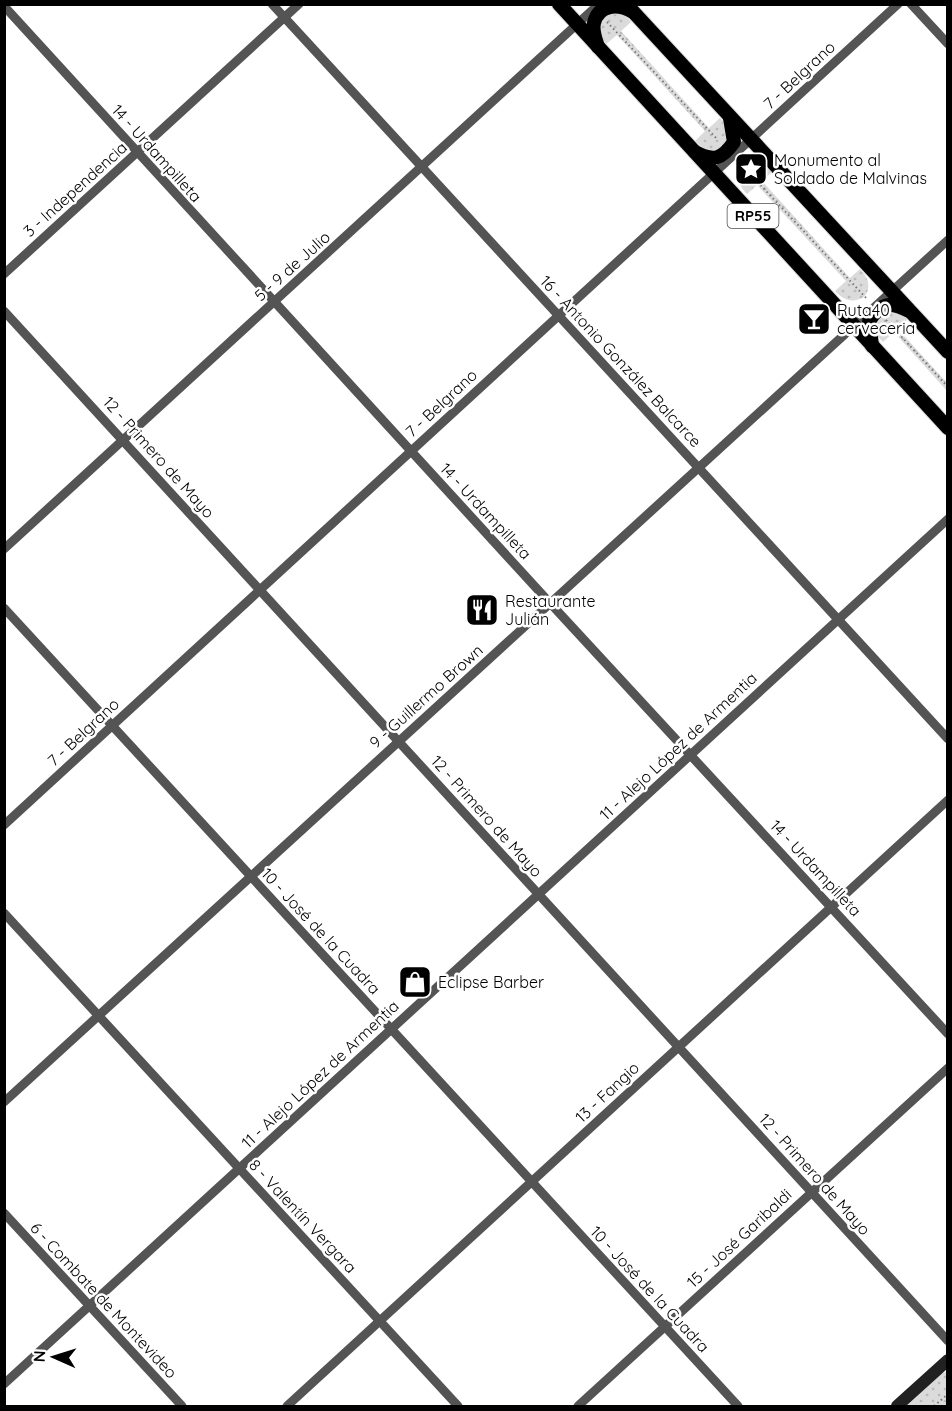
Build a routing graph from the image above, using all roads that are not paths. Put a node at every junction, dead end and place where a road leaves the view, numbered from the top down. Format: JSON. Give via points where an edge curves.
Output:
{"nodes":[{"id":1,"x":272,"y":4,"type":"edge"},
{"id":2,"x":299,"y":4,"type":"edge"},
{"id":3,"x":559,"y":4,"type":"edge"},
{"id":4,"x":898,"y":4,"type":"edge"},
{"id":5,"x":911,"y":4,"type":"edge"},
{"id":6,"x":4,"y":6,"type":"edge"},
{"id":7,"x":599,"y":9,"type":"edge"},
{"id":8,"x":631,"y":9,"type":"edge"},
{"id":9,"x":284,"y":18,"type":"junction"},
{"id":10,"x":578,"y":25,"type":"junction"},
{"id":11,"x":948,"y":44,"type":"edge"},
{"id":12,"x":598,"y":48,"type":"junction"},
{"id":13,"x":730,"y":116,"type":"junction"},
{"id":14,"x":751,"y":139,"type":"junction"},
{"id":15,"x":694,"y":151,"type":"junction"},
{"id":16,"x":137,"y":153,"type":"junction"},
{"id":17,"x":730,"y":153,"type":"junction"},
{"id":18,"x":421,"y":167,"type":"junction"},
{"id":19,"x":714,"y":173,"type":"junction"},
{"id":20,"x":948,"y":240,"type":"edge"},
{"id":21,"x":4,"y":274,"type":"edge"},
{"id":22,"x":891,"y":291,"type":"junction"},
{"id":23,"x":274,"y":302,"type":"junction"},
{"id":24,"x":876,"y":309,"type":"junction"},
{"id":25,"x":4,"y":311,"type":"edge"},
{"id":26,"x":910,"y":312,"type":"junction"},
{"id":27,"x":558,"y":316,"type":"junction"},
{"id":28,"x":853,"y":326,"type":"junction"},
{"id":29,"x":872,"y":346,"type":"junction"},
{"id":30,"x":948,"y":352,"type":"edge"},
{"id":31,"x":948,"y":428,"type":"edge"},
{"id":32,"x":123,"y":441,"type":"junction"},
{"id":33,"x":411,"y":452,"type":"junction"},
{"id":34,"x":699,"y":467,"type":"junction"},
{"id":35,"x":948,"y":519,"type":"edge"},
{"id":36,"x":4,"y":549,"type":"edge"},
{"id":37,"x":260,"y":590,"type":"junction"},
{"id":38,"x":550,"y":603,"type":"junction"},
{"id":39,"x":4,"y":608,"type":"edge"},
{"id":40,"x":838,"y":619,"type":"junction"},
{"id":41,"x":112,"y":726,"type":"junction"},
{"id":42,"x":948,"y":738,"type":"edge"},
{"id":43,"x":399,"y":742,"type":"junction"},
{"id":44,"x":691,"y":754,"type":"junction"},
{"id":45,"x":948,"y":800,"type":"edge"},
{"id":46,"x":4,"y":825,"type":"edge"},
{"id":47,"x":251,"y":877,"type":"junction"},
{"id":48,"x":538,"y":894,"type":"junction"},
{"id":49,"x":831,"y":907,"type":"junction"},
{"id":50,"x":4,"y":913,"type":"edge"},
{"id":51,"x":99,"y":1016,"type":"junction"},
{"id":52,"x":391,"y":1029,"type":"junction"},
{"id":53,"x":948,"y":1034,"type":"edge"},
{"id":54,"x":678,"y":1047,"type":"junction"},
{"id":55,"x":948,"y":1068,"type":"edge"},
{"id":56,"x":4,"y":1102,"type":"edge"},
{"id":57,"x":239,"y":1168,"type":"junction"},
{"id":58,"x":531,"y":1182,"type":"junction"},
{"id":59,"x":812,"y":1192,"type":"junction"},
{"id":60,"x":4,"y":1213,"type":"edge"},
{"id":61,"x":90,"y":1306,"type":"junction"},
{"id":62,"x":380,"y":1321,"type":"junction"},
{"id":63,"x":665,"y":1327,"type":"junction"},
{"id":64,"x":948,"y":1341,"type":"edge"},
{"id":65,"x":948,"y":1360,"type":"edge"},
{"id":66,"x":943,"y":1368,"type":"edge"},
{"id":67,"x":4,"y":1384,"type":"edge"},
{"id":68,"x":182,"y":1407,"type":"edge"},
{"id":69,"x":287,"y":1407,"type":"edge"},
{"id":70,"x":458,"y":1407,"type":"edge"},
{"id":71,"x":578,"y":1407,"type":"edge"},
{"id":72,"x":738,"y":1407,"type":"edge"},
{"id":73,"x":897,"y":1407,"type":"edge"}],
"edges":[{"from":1,"to":9,"type":"street","name":"16 - Antonio González Balcarce"},
{"from":2,"to":9,"type":"street","name":"3 - Independencia"},
{"from":3,"to":10,"type":"main road","number":"RP55"},
{"from":4,"to":14,"type":"street","name":"7 - Belgrano"},
{"from":5,"to":11,"type":"street"},
{"from":6,"to":16,"type":"street","name":"14 - Urdampilleta"},
{"from":7,"to":8,"type":"main road","via":[[611,5]]},
{"from":7,"to":10,"type":"street","name":"5 - 9 de Julio"},
{"from":7,"to":12,"type":"main road","via":[[594,22]]},
{"from":8,"to":13,"type":"main road","number":"RP55"},
{"from":9,"to":16,"type":"street","name":"3 - Independencia"},
{"from":9,"to":18,"type":"street","name":"16 - Antonio González Balcarce"},
{"from":10,"to":12,"type":"main road","number":"RP55"},
{"from":10,"to":18,"type":"street","name":"5 - 9 de Julio"},
{"from":12,"to":15,"type":"main road","number":"RP55"},
{"from":13,"to":14,"type":"main road","number":"RP55"},
{"from":13,"to":17,"type":"main road","via":[[734,142]]},
{"from":14,"to":17,"type":"street","name":"7 - Belgrano"},
{"from":14,"to":22,"type":"main road","number":"RP55"},
{"from":15,"to":17,"type":"main road","via":[[705,158]]},
{"from":15,"to":19,"type":"main road","number":"RP55"},
{"from":16,"to":21,"type":"street","name":"3 - Independencia"},
{"from":16,"to":23,"type":"street","name":"14 - Urdampilleta"},
{"from":17,"to":19,"type":"street","name":"7 - Belgrano"},
{"from":18,"to":23,"type":"street","name":"5 - 9 de Julio"},
{"from":18,"to":27,"type":"street","name":"16 - Antonio González Balcarce"},
{"from":19,"to":27,"type":"street","name":"7 - Belgrano"},
{"from":19,"to":28,"type":"main road","number":"RP55"},
{"from":20,"to":22,"type":"street","name":"9 - Guillermo Brown"},
{"from":22,"to":24,"type":"street","name":"9 - Guillermo Brown"},
{"from":22,"to":26,"type":"main road","number":"RP55"},
{"from":23,"to":32,"type":"street","name":"5 - 9 de Julio"},
{"from":23,"to":33,"type":"street","name":"14 - Urdampilleta"},
{"from":24,"to":26,"type":"main road","via":[[886,304],[898,305]]},
{"from":24,"to":28,"type":"street","name":"9 - Guillermo Brown"},
{"from":24,"to":29,"type":"main road","via":[[869,321]]},
{"from":25,"to":32,"type":"street","name":"12 - Primero de Mayo"},
{"from":26,"to":30,"type":"main road","number":"RP55"},
{"from":27,"to":33,"type":"street","name":"7 - Belgrano"},
{"from":27,"to":34,"type":"street","name":"16 - Antonio González Balcarce"},
{"from":28,"to":29,"type":"main road","number":"RP55"},
{"from":28,"to":34,"type":"street","name":"9 - Guillermo Brown"},
{"from":29,"to":31,"type":"main road","number":"RP55"},
{"from":32,"to":36,"type":"street","name":"5 - 9 de Julio"},
{"from":32,"to":37,"type":"street","name":"12 - Primero de Mayo"},
{"from":33,"to":37,"type":"street","name":"7 - Belgrano"},
{"from":33,"to":38,"type":"street","name":"14 - Urdampilleta"},
{"from":34,"to":38,"type":"street","name":"9 - Guillermo Brown"},
{"from":34,"to":40,"type":"street","name":"16 - Antonio González Balcarce"},
{"from":35,"to":40,"type":"street","name":"11 - Alejo López de Armentia"},
{"from":37,"to":41,"type":"street","name":"7 - Belgrano"},
{"from":37,"to":43,"type":"street","name":"12 - Primero de Mayo"},
{"from":38,"to":43,"type":"street","name":"9 - Guillermo Brown"},
{"from":38,"to":44,"type":"street","name":"14 - Urdampilleta"},
{"from":39,"to":41,"type":"street","name":"10 - José de la Cuadra"},
{"from":40,"to":42,"type":"street","name":"16 - Antonio González Balcarce"},
{"from":40,"to":44,"type":"street","name":"11 - Alejo López de Armentia"},
{"from":41,"to":46,"type":"street","name":"7 - Belgrano"},
{"from":41,"to":47,"type":"street","name":"10 - José de la Cuadra"},
{"from":43,"to":47,"type":"street","name":"9 - Guillermo Brown"},
{"from":43,"to":48,"type":"street","name":"12 - Primero de Mayo"},
{"from":44,"to":48,"type":"street","name":"11 - Alejo López de Armentia"},
{"from":44,"to":49,"type":"street","name":"14 - Urdampilleta"},
{"from":45,"to":49,"type":"street","name":"13 - Fangio"},
{"from":47,"to":51,"type":"street","name":"9 - Guillermo Brown"},
{"from":47,"to":52,"type":"street","name":"10 - José de la Cuadra"},
{"from":48,"to":52,"type":"street","name":"11 - Alejo López de Armentia"},
{"from":48,"to":54,"type":"street","name":"12 - Primero de Mayo"},
{"from":49,"to":53,"type":"street","name":"14 - Urdampilleta"},
{"from":49,"to":54,"type":"street","name":"13 - Fangio"},
{"from":50,"to":51,"type":"street","name":"8 - Valentín Vergara"},
{"from":51,"to":56,"type":"street","name":"9 - Guillermo Brown"},
{"from":51,"to":57,"type":"street","name":"8 - Valentín Vergara"},
{"from":52,"to":57,"type":"street","name":"11 - Alejo López de Armentia"},
{"from":52,"to":58,"type":"street","name":"10 - José de la Cuadra"},
{"from":54,"to":58,"type":"street","name":"13 - Fangio"},
{"from":54,"to":59,"type":"street","name":"12 - Primero de Mayo"},
{"from":55,"to":59,"type":"street","name":"15 - José Garibaldi"},
{"from":57,"to":61,"type":"street","name":"11 - Alejo López de Armentia"},
{"from":57,"to":62,"type":"street","name":"8 - Valentín Vergara"},
{"from":58,"to":62,"type":"street","name":"13 - Fangio"},
{"from":58,"to":63,"type":"street","name":"10 - José de la Cuadra"},
{"from":59,"to":63,"type":"street","name":"15 - José Garibaldi"},
{"from":59,"to":64,"type":"street","name":"12 - Primero de Mayo"},
{"from":60,"to":61,"type":"street","name":"6 - Combate de Montevideo"},
{"from":61,"to":67,"type":"street","name":"11 - Alejo López de Armentia"},
{"from":61,"to":68,"type":"street","name":"6 - Combate de Montevideo"},
{"from":62,"to":69,"type":"street","name":"13 - Fangio"},
{"from":62,"to":70,"type":"street","name":"8 - Valentín Vergara"},
{"from":63,"to":71,"type":"street","name":"15 - José Garibaldi"},
{"from":63,"to":72,"type":"street","name":"10 - José de la Cuadra"},
{"from":65,"to":66,"type":"street"},
{"from":66,"to":73,"type":"street"}]}
